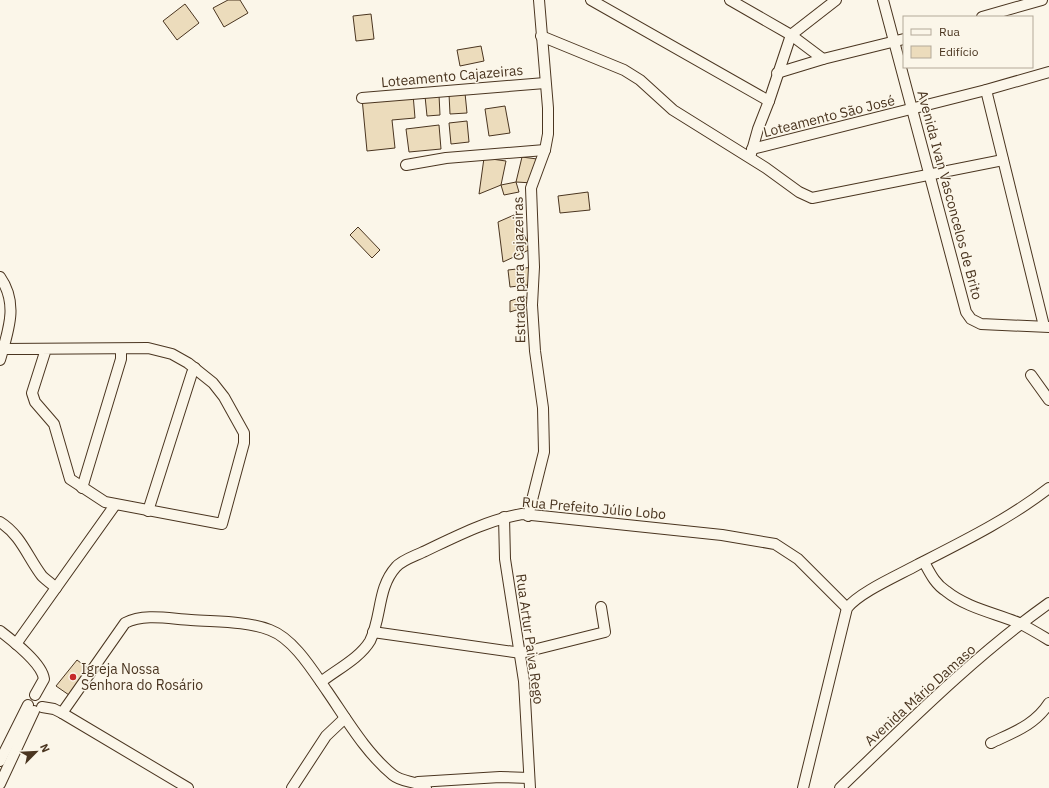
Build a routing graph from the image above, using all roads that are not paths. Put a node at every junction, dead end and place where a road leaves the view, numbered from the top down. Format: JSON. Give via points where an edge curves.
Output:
{"nodes":[{"id":1,"x":539,"y":0,"type":"edge"},
{"id":2,"x":591,"y":0,"type":"edge"},
{"id":3,"x":730,"y":0,"type":"edge"},
{"id":4,"x":836,"y":0,"type":"edge"},
{"id":5,"x":883,"y":0,"type":"edge"},
{"id":6,"x":1042,"y":0,"type":"edge"},
{"id":7,"x":986,"y":16,"type":"edge"},
{"id":8,"x":791,"y":35,"type":"junction"},
{"id":9,"x":541,"y":36,"type":"junction"},
{"id":10,"x":903,"y":39,"type":"edge"},
{"id":11,"x":894,"y":42,"type":"junction"},
{"id":12,"x":823,"y":59,"type":"junction"},
{"id":13,"x":1049,"y":72,"type":"edge"},
{"id":14,"x":777,"y":73,"type":"junction"},
{"id":15,"x":545,"y":83,"type":"junction"},
{"id":16,"x":986,"y":90,"type":"junction"},
{"id":17,"x":362,"y":98,"type":"dead end"},
{"id":18,"x":769,"y":101,"type":"junction"},
{"id":19,"x":913,"y":109,"type":"junction"},
{"id":20,"x":545,"y":150,"type":"junction"},
{"id":21,"x":751,"y":154,"type":"junction"},
{"id":22,"x":1003,"y":160,"type":"junction"},
{"id":23,"x":406,"y":165,"type":"dead end"},
{"id":24,"x":930,"y":176,"type":"junction"},
{"id":25,"x":0,"y":277,"type":"edge"},
{"id":26,"x":1046,"y":327,"type":"edge"},
{"id":27,"x":121,"y":348,"type":"junction"},
{"id":28,"x":3,"y":349,"type":"junction"},
{"id":29,"x":46,"y":349,"type":"junction"},
{"id":30,"x":0,"y":360,"type":"edge"},
{"id":31,"x":195,"y":368,"type":"junction"},
{"id":32,"x":1031,"y":375,"type":"dead end"},
{"id":33,"x":1049,"y":400,"type":"edge"},
{"id":34,"x":82,"y":488,"type":"junction"},
{"id":35,"x":1049,"y":488,"type":"edge"},
{"id":36,"x":115,"y":505,"type":"junction"},
{"id":37,"x":148,"y":510,"type":"junction"},
{"id":38,"x":528,"y":516,"type":"junction"},
{"id":39,"x":504,"y":517,"type":"junction"},
{"id":40,"x":0,"y":522,"type":"edge"},
{"id":41,"x":924,"y":562,"type":"junction"},
{"id":42,"x":56,"y":588,"type":"junction"},
{"id":43,"x":1049,"y":603,"type":"edge"},
{"id":44,"x":601,"y":607,"type":"dead end"},
{"id":45,"x":847,"y":608,"type":"junction"},
{"id":46,"x":1020,"y":624,"type":"junction"},
{"id":47,"x":0,"y":631,"type":"edge"},
{"id":48,"x":373,"y":632,"type":"junction"},
{"id":49,"x":1049,"y":640,"type":"edge"},
{"id":50,"x":16,"y":644,"type":"junction"},
{"id":51,"x":521,"y":653,"type":"junction"},
{"id":52,"x":321,"y":682,"type":"junction"},
{"id":53,"x":1049,"y":703,"type":"edge"},
{"id":54,"x":35,"y":707,"type":"junction"},
{"id":55,"x":62,"y":713,"type":"junction"},
{"id":56,"x":346,"y":718,"type":"junction"},
{"id":57,"x":991,"y":743,"type":"dead end"},
{"id":58,"x":0,"y":761,"type":"edge"},
{"id":59,"x":530,"y":783,"type":"edge"},
{"id":60,"x":0,"y":784,"type":"edge"},
{"id":61,"x":422,"y":785,"type":"edge"},
{"id":62,"x":188,"y":788,"type":"edge"},
{"id":63,"x":292,"y":788,"type":"edge"},
{"id":64,"x":803,"y":788,"type":"edge"},
{"id":65,"x":840,"y":788,"type":"edge"}],
"edges":[{"from":1,"to":9,"type":"street","name":"Estrada para Cajazeiras"},
{"from":2,"to":18,"type":"street"},
{"from":3,"to":8,"type":"street"},
{"from":4,"to":8,"type":"street"},
{"from":5,"to":11,"type":"street","name":"Avenida Ivan Vasconcelos de Brito"},
{"from":6,"to":7,"type":"street"},
{"from":8,"to":12,"type":"street"},
{"from":8,"to":14,"type":"street"},
{"from":9,"to":15,"type":"street","name":"Estrada para Cajazeiras"},
{"from":9,"to":21,"type":"street","via":[[624,70],[640,80],[673,110]]},
{"from":10,"to":11,"type":"street"},
{"from":11,"to":12,"type":"street"},
{"from":11,"to":19,"type":"street","name":"Avenida Ivan Vasconcelos de Brito"},
{"from":12,"to":14,"type":"street"},
{"from":13,"to":16,"type":"street","name":"Loteamento São José"},
{"from":14,"to":18,"type":"street"},
{"from":15,"to":17,"type":"street","name":"Loteamento Cajazeiras"},
{"from":15,"to":20,"type":"street","name":"Estrada para Cajazeiras","via":[[548,127]]},
{"from":16,"to":19,"type":"street","name":"Loteamento São José"},
{"from":16,"to":22,"type":"street"},
{"from":18,"to":21,"type":"street"},
{"from":19,"to":21,"type":"street","name":"Loteamento São José"},
{"from":19,"to":24,"type":"street","name":"Avenida Ivan Vasconcelos de Brito"},
{"from":20,"to":23,"type":"street","via":[[446,158]]},
{"from":20,"to":38,"type":"street","name":"Estrada para Cajazeiras","via":[[531,188],[534,267],[532,328],[543,408],[544,452]]},
{"from":21,"to":24,"type":"street","via":[[799,192],[812,198]]},
{"from":22,"to":24,"type":"street"},
{"from":22,"to":26,"type":"street"},
{"from":24,"to":26,"type":"street","name":"Avenida Ivan Vasconcelos de Brito","via":[[966,312],[971,319],[981,324]]},
{"from":25,"to":28,"type":"street","via":[[12,304],[11,324]]},
{"from":27,"to":29,"type":"street"},
{"from":27,"to":31,"type":"street","via":[[164,351]]},
{"from":27,"to":34,"type":"street"},
{"from":28,"to":29,"type":"street"},
{"from":28,"to":30,"type":"street"},
{"from":29,"to":34,"type":"street","via":[[32,393],[35,402],[54,424],[70,480]]},
{"from":31,"to":37,"type":"street"},
{"from":31,"to":37,"type":"street","via":[[213,383],[224,397],[244,433],[244,443],[222,524]]},
{"from":32,"to":33,"type":"street"},
{"from":34,"to":36,"type":"street"},
{"from":35,"to":41,"type":"street","via":[[1028,505]]},
{"from":36,"to":37,"type":"street"},
{"from":36,"to":42,"type":"street"},
{"from":38,"to":39,"type":"street","name":"Rua Prefeito Júlio Lobo","via":[[522,514]]},
{"from":38,"to":45,"type":"street","name":"Rua Prefeito Júlio Lobo","via":[[699,532],[775,544],[798,559]]},
{"from":39,"to":48,"type":"street","name":"Rua Prefeito Júlio Lobo","via":[[396,566],[383,588]]},
{"from":39,"to":51,"type":"street","name":"Rua Artur Paiva Rego","via":[[505,559]]},
{"from":40,"to":42,"type":"street","via":[[13,533],[42,576]]},
{"from":41,"to":45,"type":"street","via":[[852,602]]},
{"from":41,"to":46,"type":"street","via":[[934,580],[945,591],[994,615]]},
{"from":42,"to":50,"type":"street"},
{"from":43,"to":46,"type":"street","name":"Avenida Mário Damaso"},
{"from":44,"to":51,"type":"street","via":[[605,632]]},
{"from":45,"to":64,"type":"street"},
{"from":46,"to":49,"type":"street"},
{"from":46,"to":65,"type":"street","name":"Avenida Mário Damaso","via":[[929,702]]},
{"from":47,"to":50,"type":"street"},
{"from":48,"to":51,"type":"street"},
{"from":48,"to":52,"type":"street","name":"Rua Prefeito Júlio Lobo","via":[[369,642],[358,654]]},
{"from":50,"to":54,"type":"street","via":[[35,662],[44,675],[35,696],[42,699]]},
{"from":51,"to":59,"type":"street","name":"Rua Artur Paiva Rego"},
{"from":52,"to":55,"type":"street","via":[[303,657],[270,630],[236,623],[153,617],[133,619],[126,623]]},
{"from":52,"to":56,"type":"street"},
{"from":53,"to":57,"type":"street","via":[[1042,714],[1030,724]]},
{"from":54,"to":55,"type":"street","via":[[54,709]]},
{"from":54,"to":58,"type":"street"},
{"from":54,"to":60,"type":"street"},
{"from":55,"to":62,"type":"street"},
{"from":56,"to":61,"type":"street","via":[[377,760],[394,776]]},
{"from":56,"to":63,"type":"street","via":[[326,736]]},
{"from":59,"to":61,"type":"street","via":[[500,777]]}]}
